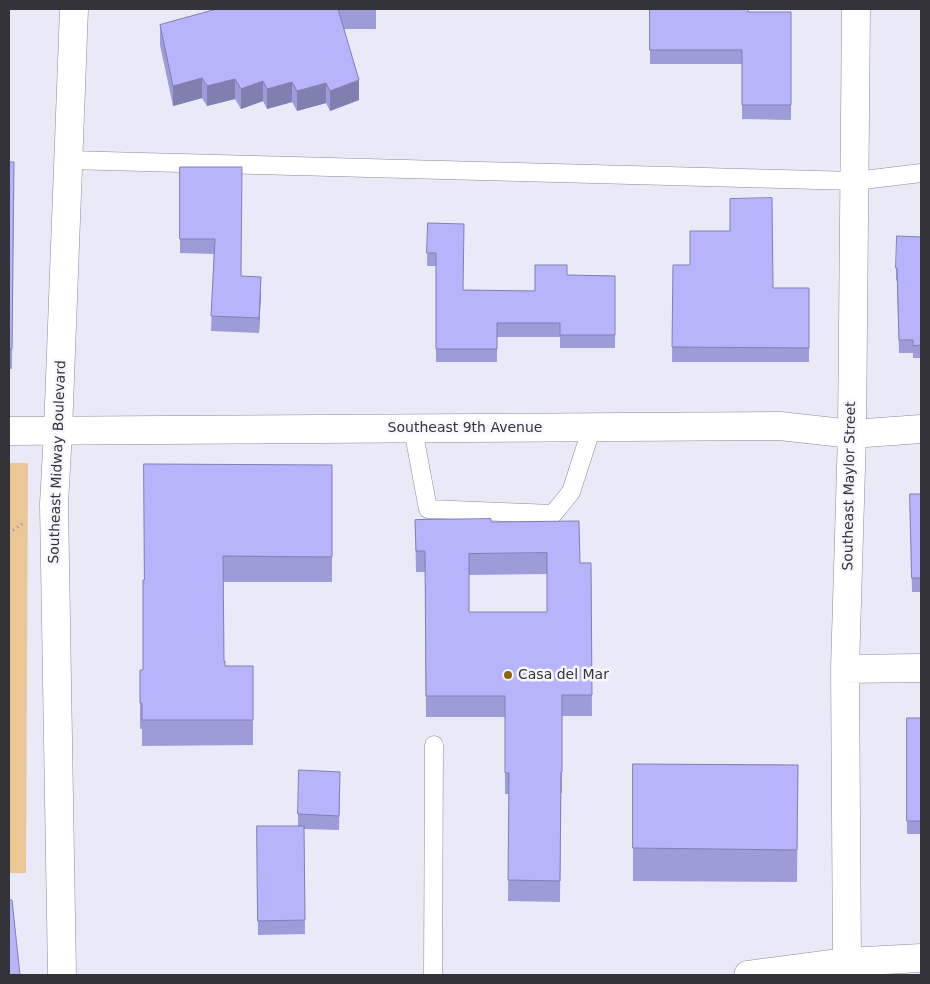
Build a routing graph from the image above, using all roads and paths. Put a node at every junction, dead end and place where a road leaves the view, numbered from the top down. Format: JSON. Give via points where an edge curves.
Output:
{"nodes":[{"id":1,"x":74,"y":9,"type":"edge"},
{"id":2,"x":856,"y":9,"type":"edge"},
{"id":3,"x":68,"y":160,"type":"junction"},
{"id":4,"x":921,"y":173,"type":"edge"},
{"id":5,"x":855,"y":181,"type":"junction"},
{"id":6,"x":592,"y":428,"type":"junction"},
{"id":7,"x":414,"y":429,"type":"junction"},
{"id":8,"x":921,"y":429,"type":"edge"},
{"id":9,"x":9,"y":431,"type":"edge"},
{"id":10,"x":58,"y":431,"type":"junction"},
{"id":11,"x":852,"y":434,"type":"junction"},
{"id":12,"x":921,"y":668,"type":"edge"},
{"id":13,"x":846,"y":669,"type":"junction"},
{"id":14,"x":434,"y":745,"type":"dead end"},
{"id":15,"x":921,"y":958,"type":"edge"},
{"id":16,"x":847,"y":962,"type":"junction"},
{"id":17,"x":62,"y":975,"type":"edge"},
{"id":18,"x":433,"y":975,"type":"edge"},
{"id":19,"x":748,"y":975,"type":"edge"}],
"edges":[{"from":1,"to":3,"type":"street","name":"Southeast Midway Boulevard"},
{"from":2,"to":5,"type":"street","name":"Southeast Maylor Street"},
{"from":3,"to":5,"type":"lane"},
{"from":3,"to":10,"type":"street","name":"Southeast Midway Boulevard"},
{"from":4,"to":5,"type":"lane"},
{"from":5,"to":11,"type":"street","name":"Southeast Maylor Street"},
{"from":6,"to":7,"type":"street","name":"Southeast 9th Avenue"},
{"from":6,"to":7,"type":"lane","via":[[571,492],[553,514],[428,509]]},
{"from":6,"to":11,"type":"street","name":"Southeast 9th Avenue","via":[[780,426]]},
{"from":7,"to":10,"type":"street","name":"Southeast 9th Avenue"},
{"from":8,"to":11,"type":"street","name":"Southeast 9th Avenue"},
{"from":9,"to":10,"type":"street","name":"Southeast 9th Avenue"},
{"from":10,"to":17,"type":"street","name":"Southeast Midway Boulevard","via":[[54,504]]},
{"from":11,"to":13,"type":"street","name":"Southeast Maylor Street"},
{"from":12,"to":13,"type":"street"},
{"from":13,"to":16,"type":"street","name":"Southeast Maylor Street"},
{"from":14,"to":18,"type":"lane"},
{"from":15,"to":16,"type":"street"},
{"from":16,"to":19,"type":"street"}]}
